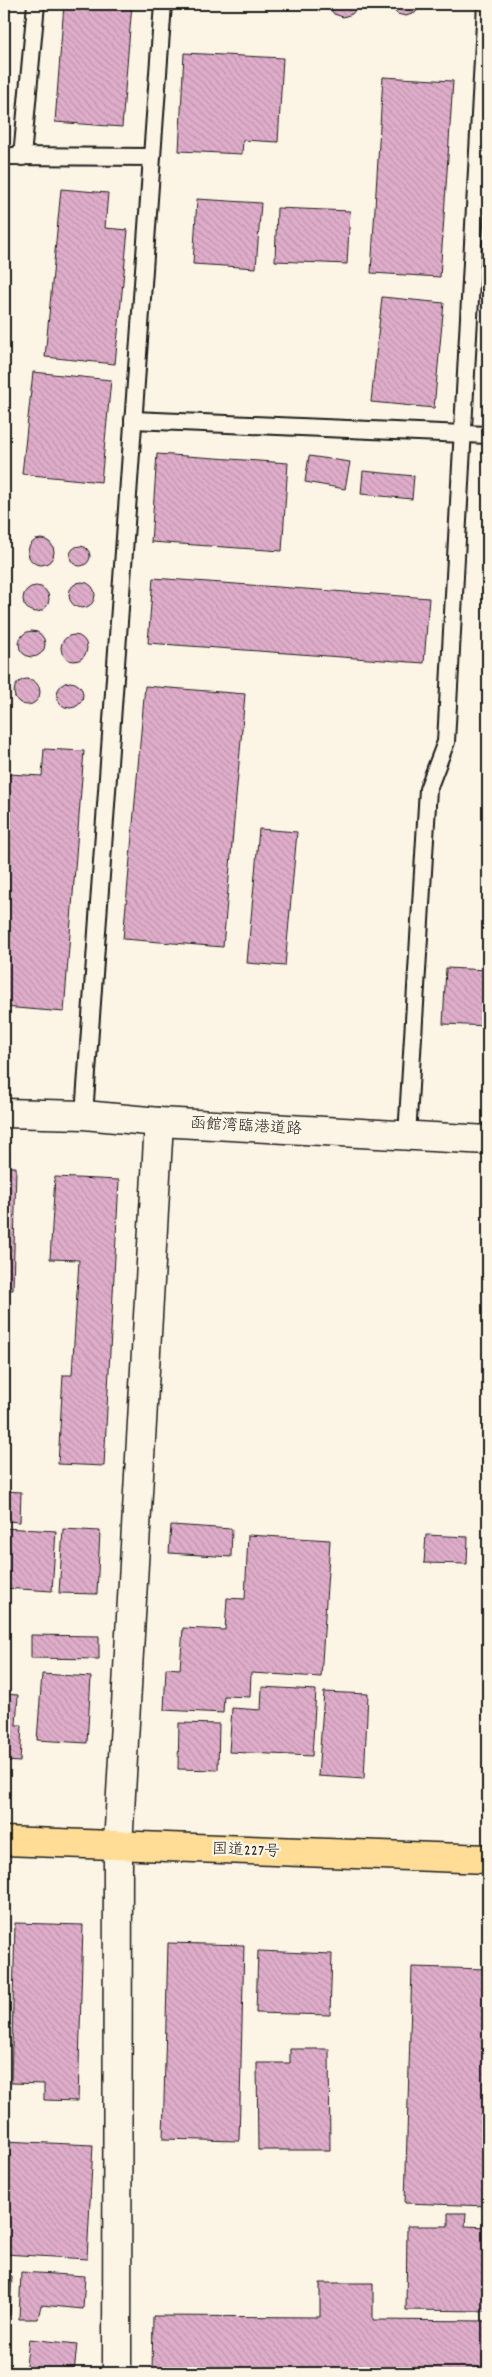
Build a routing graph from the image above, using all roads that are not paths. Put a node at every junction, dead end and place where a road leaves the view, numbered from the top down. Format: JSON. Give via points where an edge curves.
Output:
{"nodes":[{"id":1,"x":36,"y":4,"type":"edge"},
{"id":2,"x":163,"y":4,"type":"edge"},
{"id":3,"x":486,"y":4,"type":"edge"},
{"id":4,"x":4,"y":156,"type":"edge"},
{"id":5,"x":22,"y":156,"type":"junction"},
{"id":6,"x":152,"y":157,"type":"junction"},
{"id":7,"x":133,"y":420,"type":"junction"},
{"id":8,"x":463,"y":434,"type":"junction"},
{"id":9,"x":488,"y":435,"type":"edge"},
{"id":10,"x":4,"y":1112,"type":"edge"},
{"id":11,"x":84,"y":1115,"type":"junction"},
{"id":12,"x":159,"y":1122,"type":"junction"},
{"id":13,"x":407,"y":1136,"type":"junction"},
{"id":14,"x":488,"y":1140,"type":"edge"},
{"id":15,"x":4,"y":1841,"type":"edge"},
{"id":16,"x":118,"y":1846,"type":"junction"},
{"id":17,"x":488,"y":1859,"type":"edge"},
{"id":18,"x":117,"y":2373,"type":"edge"}],
"edges":[{"from":1,"to":5,"type":"lane"},
{"from":2,"to":6,"type":"lane"},
{"from":3,"to":8,"type":"lane"},
{"from":4,"to":5,"type":"lane"},
{"from":5,"to":6,"type":"lane"},
{"from":6,"to":7,"type":"lane"},
{"from":7,"to":8,"type":"lane"},
{"from":7,"to":11,"type":"lane"},
{"from":8,"to":9,"type":"lane"},
{"from":8,"to":13,"type":"lane","via":[[446,742],[428,789]]},
{"from":10,"to":11,"type":"street","name":"函館湾臨港道路"},
{"from":11,"to":12,"type":"street","name":"函館湾臨港道路"},
{"from":12,"to":13,"type":"street","name":"函館湾臨港道路"},
{"from":12,"to":16,"type":"street"},
{"from":13,"to":14,"type":"street","name":"函館湾臨港道路"},
{"from":15,"to":16,"type":"highway","name":"国道227号"},
{"from":16,"to":17,"type":"highway","name":"国道227号"},
{"from":16,"to":18,"type":"street"}]}
